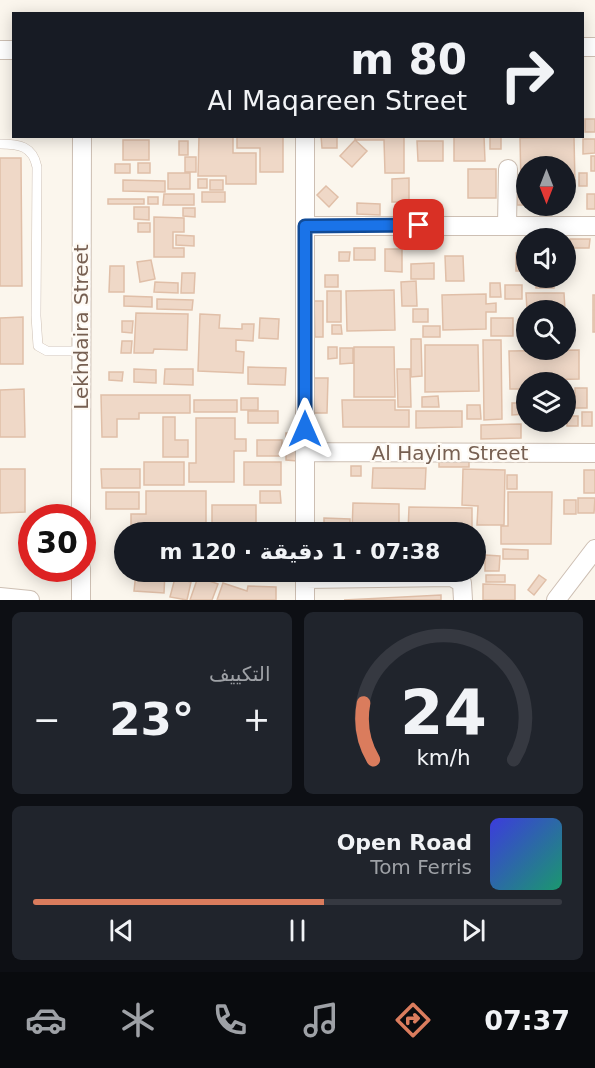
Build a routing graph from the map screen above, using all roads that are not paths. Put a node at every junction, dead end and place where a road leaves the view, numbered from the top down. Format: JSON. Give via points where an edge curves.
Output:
{"nodes":[{"id":1,"x":82,"y":138,"type":"edge"},
{"id":2,"x":304,"y":138,"type":"edge"},
{"id":3,"x":0,"y":144,"type":"edge"},
{"id":4,"x":508,"y":169,"type":"dead end"},
{"id":5,"x":507,"y":225,"type":"junction"},
{"id":6,"x":305,"y":226,"type":"junction"},
{"id":7,"x":595,"y":226,"type":"edge"},
{"id":8,"x":81,"y":351,"type":"junction"},
{"id":9,"x":306,"y":452,"type":"junction"},
{"id":10,"x":595,"y":453,"type":"edge"},
{"id":11,"x":81,"y":504,"type":"edge"},
{"id":12,"x":305,"y":522,"type":"edge"},
{"id":13,"x":595,"y":549,"type":"edge"},
{"id":14,"x":81,"y":582,"type":"edge"},
{"id":15,"x":305,"y":582,"type":"edge"},
{"id":16,"x":460,"y":582,"type":"edge"},
{"id":17,"x":0,"y":597,"type":"edge"},
{"id":18,"x":30,"y":600,"type":"edge"},
{"id":19,"x":81,"y":600,"type":"edge"},
{"id":20,"x":305,"y":600,"type":"edge"},
{"id":21,"x":463,"y":600,"type":"edge"},
{"id":22,"x":556,"y":600,"type":"edge"}],
"edges":[{"from":1,"to":8,"type":"street","name":"Lekhdaira Street"},
{"from":2,"to":6,"type":"street"},
{"from":3,"to":8,"type":"lane","via":[[24,146],[38,167],[38,346],[47,351]]},
{"from":4,"to":5,"type":"street"},
{"from":5,"to":6,"type":"street"},
{"from":5,"to":7,"type":"street"},
{"from":6,"to":9,"type":"street"},
{"from":8,"to":11,"type":"street","name":"Lekhdaira Street"},
{"from":9,"to":10,"type":"street","name":"Al Hayim Street"},
{"from":9,"to":12,"type":"street"},
{"from":13,"to":22,"type":"street"},
{"from":14,"to":19,"type":"street"},
{"from":15,"to":20,"type":"street"},
{"from":16,"to":21,"type":"street"},
{"from":17,"to":18,"type":"street"}]}
